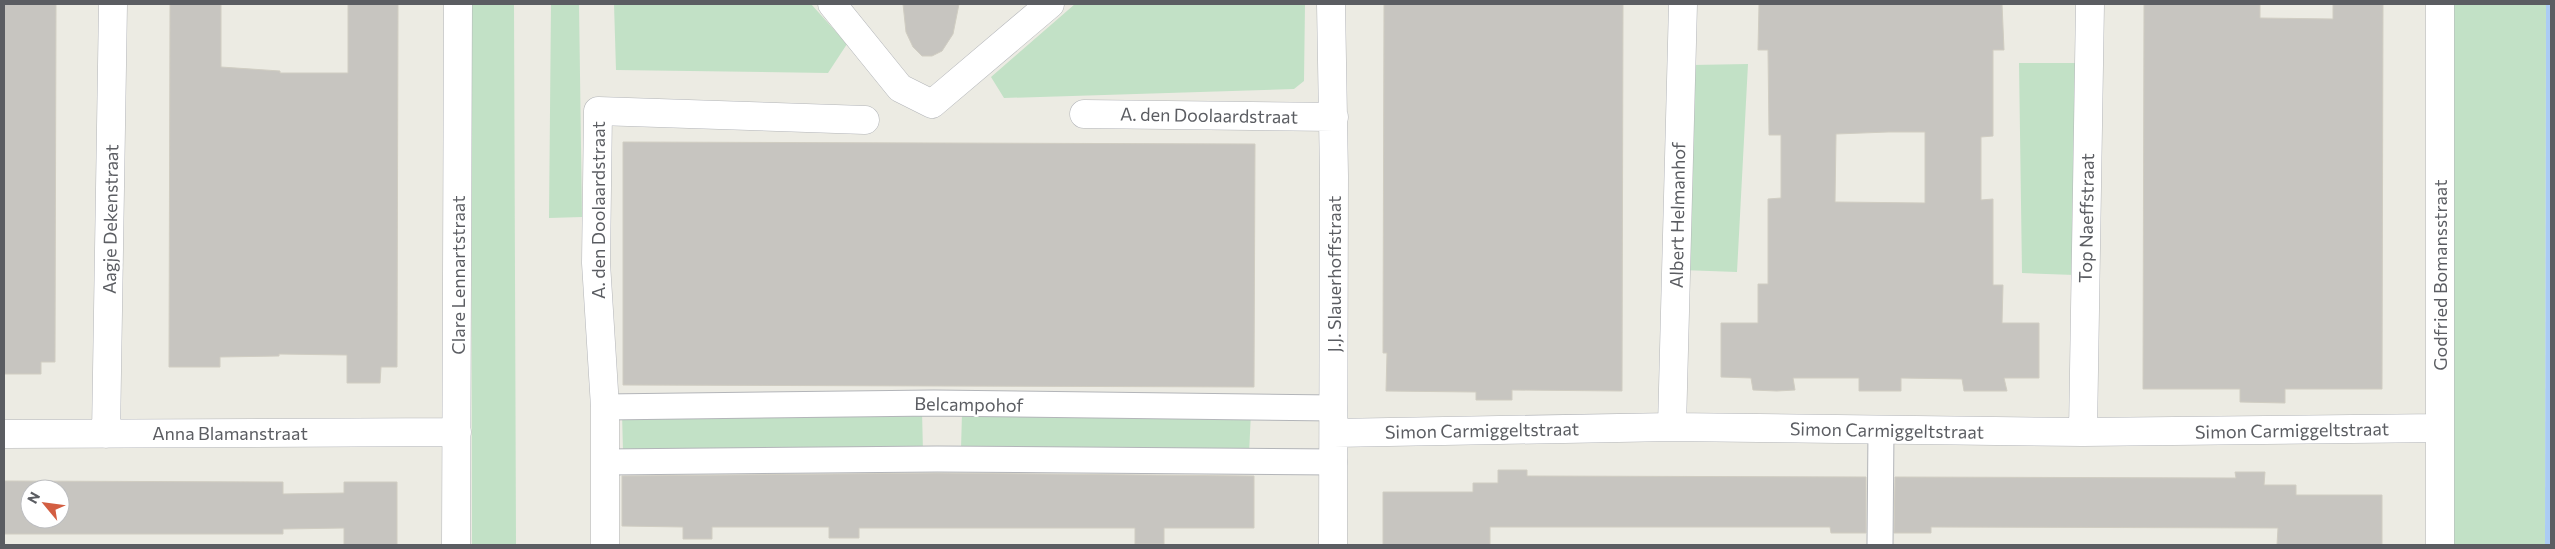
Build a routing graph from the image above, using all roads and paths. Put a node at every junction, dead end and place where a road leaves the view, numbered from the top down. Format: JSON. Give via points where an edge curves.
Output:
{"nodes":[{"id":1,"x":113,"y":4,"type":"edge"},
{"id":2,"x":458,"y":4,"type":"edge"},
{"id":3,"x":832,"y":4,"type":"edge"},
{"id":4,"x":1050,"y":4,"type":"edge"},
{"id":5,"x":1331,"y":4,"type":"edge"},
{"id":6,"x":1683,"y":4,"type":"edge"},
{"id":7,"x":2090,"y":4,"type":"edge"},
{"id":8,"x":2440,"y":4,"type":"edge"},
{"id":9,"x":1084,"y":114,"type":"dead end"},
{"id":10,"x":1334,"y":117,"type":"junction"},
{"id":11,"x":865,"y":120,"type":"dead end"},
{"id":12,"x":605,"y":407,"type":"junction"},
{"id":13,"x":1334,"y":420,"type":"junction"},
{"id":14,"x":1672,"y":426,"type":"junction"},
{"id":15,"x":2440,"y":428,"type":"junction"},
{"id":16,"x":1881,"y":430,"type":"junction"},
{"id":17,"x":457,"y":432,"type":"junction"},
{"id":18,"x":2082,"y":432,"type":"junction"},
{"id":19,"x":4,"y":434,"type":"edge"},
{"id":20,"x":106,"y":434,"type":"junction"},
{"id":21,"x":605,"y":462,"type":"junction"},
{"id":22,"x":1334,"y":462,"type":"junction"},
{"id":23,"x":456,"y":545,"type":"edge"},
{"id":24,"x":605,"y":545,"type":"edge"},
{"id":25,"x":1334,"y":545,"type":"edge"},
{"id":26,"x":1880,"y":545,"type":"edge"},
{"id":27,"x":2440,"y":545,"type":"edge"}],
"edges":[{"from":1,"to":20,"type":"street","name":"Aagje Dekenstraat"},
{"from":2,"to":17,"type":"street","name":"Clare Lennartstraat"},
{"from":3,"to":4,"type":"street","via":[[900,88],[932,104]]},
{"from":5,"to":10,"type":"street","name":"J.J. Slauerhoffstraat"},
{"from":6,"to":14,"type":"street","name":"Albert Helmanhof"},
{"from":7,"to":18,"type":"street","name":"Top Naeffstraat"},
{"from":8,"to":15,"type":"street","name":"Godfried Bomansstraat"},
{"from":9,"to":10,"type":"street","name":"A. den Doolaardstraat"},
{"from":10,"to":13,"type":"street","name":"J.J. Slauerhoffstraat"},
{"from":11,"to":12,"type":"street","name":"A. den Doolaardstraat","via":[[598,111],[596,263]]},
{"from":12,"to":13,"type":"street","name":"Belcampohof","via":[[934,403]]},
{"from":12,"to":21,"type":"street","name":"A. den Doolaardstraat"},
{"from":13,"to":14,"type":"street","name":"Simon Carmiggeltstraat"},
{"from":13,"to":22,"type":"street","name":"J.J. Slauerhoffstraat"},
{"from":14,"to":16,"type":"street","name":"Simon Carmiggeltstraat"},
{"from":15,"to":18,"type":"street","name":"Simon Carmiggeltstraat"},
{"from":15,"to":27,"type":"street","name":"Godfried Bomansstraat"},
{"from":16,"to":18,"type":"street","name":"Simon Carmiggeltstraat"},
{"from":16,"to":26,"type":"street"},
{"from":17,"to":20,"type":"street","name":"Anna Blamanstraat"},
{"from":17,"to":23,"type":"street","name":"Clare Lennartstraat"},
{"from":19,"to":20,"type":"street","name":"Anna Blamanstraat"},
{"from":21,"to":22,"type":"street","via":[[937,459]]},
{"from":21,"to":24,"type":"street","name":"A. den Doolaardstraat"},
{"from":22,"to":25,"type":"street","name":"J.J. Slauerhoffstraat"}]}
